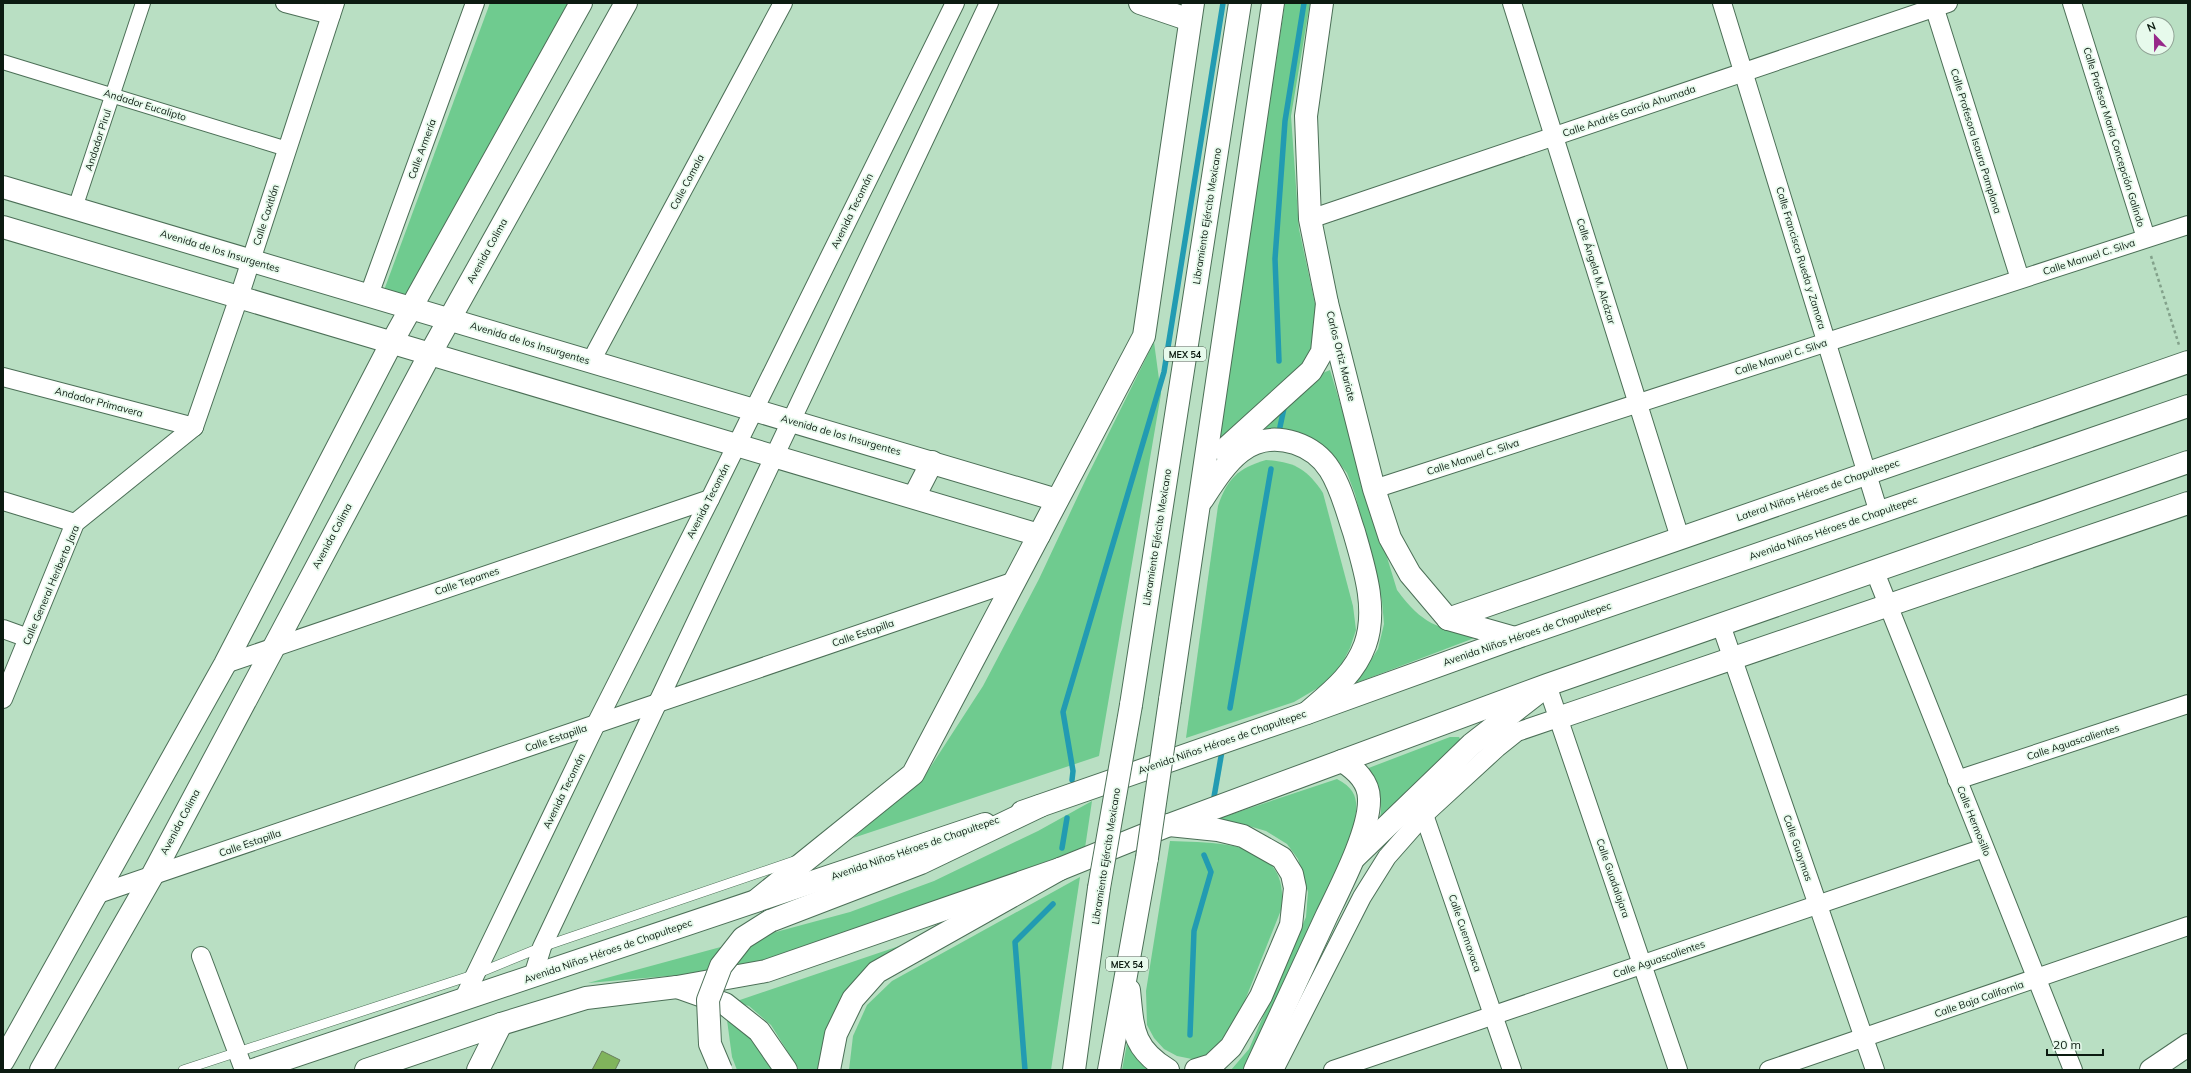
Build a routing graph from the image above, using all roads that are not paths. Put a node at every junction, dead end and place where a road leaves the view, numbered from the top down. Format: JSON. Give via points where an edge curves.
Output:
{"nodes":[{"id":1,"x":143,"y":3,"type":"edge"},
{"id":2,"x":285,"y":3,"type":"edge"},
{"id":3,"x":475,"y":3,"type":"edge"},
{"id":4,"x":581,"y":3,"type":"edge"},
{"id":5,"x":626,"y":3,"type":"edge"},
{"id":6,"x":783,"y":3,"type":"edge"},
{"id":7,"x":954,"y":3,"type":"edge"},
{"id":8,"x":989,"y":3,"type":"edge"},
{"id":9,"x":1140,"y":3,"type":"edge"},
{"id":10,"x":1240,"y":3,"type":"edge"},
{"id":11,"x":1273,"y":3,"type":"edge"},
{"id":12,"x":1322,"y":3,"type":"edge"},
{"id":13,"x":1512,"y":3,"type":"edge"},
{"id":14,"x":1722,"y":3,"type":"edge"},
{"id":15,"x":2072,"y":3,"type":"edge"},
{"id":16,"x":1938,"y":5,"type":"edge"},
{"id":17,"x":333,"y":9,"type":"edge"},
{"id":18,"x":1191,"y":12,"type":"edge"},
{"id":19,"x":3,"y":62,"type":"edge"},
{"id":20,"x":1743,"y":72,"type":"junction"},
{"id":21,"x":113,"y":95,"type":"junction"},
{"id":22,"x":1554,"y":137,"type":"junction"},
{"id":23,"x":287,"y":149,"type":"junction"},
{"id":24,"x":3,"y":186,"type":"edge"},
{"id":25,"x":75,"y":208,"type":"junction"},
{"id":26,"x":1310,"y":219,"type":"junction"},
{"id":27,"x":2188,"y":224,"type":"edge"},
{"id":28,"x":3,"y":227,"type":"edge"},
{"id":29,"x":2146,"y":238,"type":"junction"},
{"id":30,"x":251,"y":260,"type":"junction"},
{"id":31,"x":2020,"y":280,"type":"junction"},
{"id":32,"x":369,"y":295,"type":"junction"},
{"id":33,"x":239,"y":297,"type":"junction"},
{"id":34,"x":1327,"y":303,"type":"junction"},
{"id":35,"x":412,"y":308,"type":"junction"},
{"id":36,"x":450,"y":319,"type":"junction"},
{"id":37,"x":392,"y":342,"type":"junction"},
{"id":38,"x":1827,"y":342,"type":"junction"},
{"id":39,"x":430,"y":354,"type":"junction"},
{"id":40,"x":591,"y":361,"type":"junction"},
{"id":41,"x":2186,"y":362,"type":"edge"},
{"id":42,"x":3,"y":377,"type":"edge"},
{"id":43,"x":1638,"y":404,"type":"junction"},
{"id":44,"x":2188,"y":406,"type":"edge"},
{"id":45,"x":754,"y":410,"type":"junction"},
{"id":46,"x":791,"y":420,"type":"junction"},
{"id":47,"x":194,"y":427,"type":"junction"},
{"id":48,"x":736,"y":446,"type":"junction"},
{"id":49,"x":775,"y":456,"type":"junction"},
{"id":50,"x":932,"y":462,"type":"junction"},
{"id":51,"x":2188,"y":462,"type":"edge"},
{"id":52,"x":1203,"y":468,"type":"junction"},
{"id":53,"x":1867,"y":473,"type":"junction"},
{"id":54,"x":1374,"y":489,"type":"junction"},
{"id":55,"x":914,"y":497,"type":"junction"},
{"id":56,"x":710,"y":499,"type":"junction"},
{"id":57,"x":1057,"y":500,"type":"junction"},
{"id":58,"x":3,"y":501,"type":"edge"},
{"id":59,"x":2188,"y":503,"type":"edge"},
{"id":60,"x":1198,"y":506,"type":"junction"},
{"id":61,"x":1879,"y":513,"type":"junction"},
{"id":62,"x":75,"y":523,"type":"junction"},
{"id":63,"x":1039,"y":536,"type":"junction"},
{"id":64,"x":1680,"y":538,"type":"junction"},
{"id":65,"x":1875,"y":572,"type":"junction"},
{"id":66,"x":1015,"y":581,"type":"junction"},
{"id":67,"x":1888,"y":605,"type":"junction"},
{"id":68,"x":1448,"y":619,"type":"junction"},
{"id":69,"x":1721,"y":625,"type":"junction"},
{"id":70,"x":3,"y":629,"type":"edge"},
{"id":71,"x":28,"y":638,"type":"junction"},
{"id":72,"x":1515,"y":638,"type":"junction"},
{"id":73,"x":272,"y":648,"type":"junction"},
{"id":74,"x":1732,"y":658,"type":"junction"},
{"id":75,"x":225,"y":664,"type":"junction"},
{"id":76,"x":1547,"y":685,"type":"junction"},
{"id":77,"x":3,"y":699,"type":"edge"},
{"id":78,"x":657,"y":704,"type":"junction"},
{"id":79,"x":2188,"y":704,"type":"edge"},
{"id":80,"x":1307,"y":713,"type":"junction"},
{"id":81,"x":1558,"y":718,"type":"junction"},
{"id":82,"x":596,"y":724,"type":"junction"},
{"id":83,"x":1342,"y":761,"type":"junction"},
{"id":84,"x":1958,"y":780,"type":"junction"},
{"id":85,"x":1040,"y":806,"type":"junction"},
{"id":86,"x":1421,"y":806,"type":"junction"},
{"id":87,"x":1169,"y":825,"type":"junction"},
{"id":88,"x":1984,"y":848,"type":"junction"},
{"id":89,"x":814,"y":854,"type":"junction"},
{"id":90,"x":1353,"y":860,"type":"junction"},
{"id":91,"x":1060,"y":868,"type":"junction"},
{"id":92,"x":152,"y":876,"type":"junction"},
{"id":93,"x":98,"y":894,"type":"junction"},
{"id":94,"x":756,"y":901,"type":"junction"},
{"id":95,"x":1818,"y":905,"type":"junction"},
{"id":96,"x":2188,"y":926,"type":"edge"},
{"id":97,"x":542,"y":947,"type":"junction"},
{"id":98,"x":201,"y":956,"type":"dead end"},
{"id":99,"x":1127,"y":964,"type":"junction"},
{"id":100,"x":1642,"y":965,"type":"junction"},
{"id":101,"x":476,"y":974,"type":"junction"},
{"id":102,"x":533,"y":976,"type":"junction"},
{"id":103,"x":2037,"y":979,"type":"junction"},
{"id":104,"x":676,"y":986,"type":"junction"},
{"id":105,"x":463,"y":1000,"type":"junction"},
{"id":106,"x":1493,"y":1015,"type":"junction"},
{"id":107,"x":501,"y":1024,"type":"junction"},
{"id":108,"x":1864,"y":1038,"type":"junction"},
{"id":109,"x":2188,"y":1045,"type":"edge"},
{"id":110,"x":237,"y":1051,"type":"junction"},
{"id":111,"x":3,"y":1061,"type":"edge"},
{"id":112,"x":407,"y":1063,"type":"edge"},
{"id":113,"x":1073,"y":1067,"type":"edge"},
{"id":114,"x":41,"y":1070,"type":"edge"},
{"id":115,"x":183,"y":1070,"type":"edge"},
{"id":116,"x":244,"y":1070,"type":"edge"},
{"id":117,"x":253,"y":1070,"type":"edge"},
{"id":118,"x":366,"y":1070,"type":"edge"},
{"id":119,"x":478,"y":1070,"type":"edge"},
{"id":120,"x":721,"y":1070,"type":"edge"},
{"id":121,"x":786,"y":1070,"type":"edge"},
{"id":122,"x":829,"y":1070,"type":"edge"},
{"id":123,"x":1109,"y":1070,"type":"edge"},
{"id":124,"x":1168,"y":1070,"type":"edge"},
{"id":125,"x":1196,"y":1070,"type":"edge"},
{"id":126,"x":1255,"y":1070,"type":"edge"},
{"id":127,"x":1274,"y":1070,"type":"edge"},
{"id":128,"x":1333,"y":1070,"type":"edge"},
{"id":129,"x":1512,"y":1070,"type":"edge"},
{"id":130,"x":1678,"y":1070,"type":"edge"},
{"id":131,"x":1769,"y":1070,"type":"edge"},
{"id":132,"x":1875,"y":1070,"type":"edge"},
{"id":133,"x":2073,"y":1070,"type":"edge"},
{"id":134,"x":2150,"y":1070,"type":"edge"}],
"edges":[{"from":1,"to":21,"type":"street","name":"Andador Pirul"},
{"from":2,"to":17,"type":"street"},
{"from":3,"to":32,"type":"street","name":"Calle Armería"},
{"from":4,"to":35,"type":"main road"},
{"from":5,"to":36,"type":"main road","name":"Avenida Colima"},
{"from":6,"to":40,"type":"street","name":"Calle Comala"},
{"from":7,"to":45,"type":"street","name":"Avenida Tecomán"},
{"from":8,"to":46,"type":"street"},
{"from":9,"to":18,"type":"main road"},
{"from":10,"to":113,"type":"main road","name":"Libramiento Ejército Mexicano","number":"MEX 54","bridge":true,"via":[[1131,705],[1099,888]]},
{"from":11,"to":52,"type":"main road","number":"MEX 54"},
{"from":12,"to":26,"type":"main road","name":"Carlos Ortiz Mariote","via":[[1306,116]]},
{"from":13,"to":22,"type":"street","name":"Calle Ángela M. Alcázar"},
{"from":14,"to":20,"type":"street","name":"Calle Francisco Rueda y Zamora"},
{"from":15,"to":29,"type":"street","name":"Calle Profesor María Concepción Galindo"},
{"from":16,"to":20,"type":"street","name":"Calle Andrés García Ahumada"},
{"from":16,"to":31,"type":"street","name":"Calle Profesora Isaura Pamplona"},
{"from":17,"to":23,"type":"street","name":"Calle Caxitlán"},
{"from":18,"to":57,"type":"main road","via":[[1144,336]]},
{"from":19,"to":21,"type":"street","name":"Andador Eucalipto"},
{"from":20,"to":22,"type":"street","name":"Calle Andrés García Ahumada"},
{"from":20,"to":38,"type":"street","name":"Calle Francisco Rueda y Zamora"},
{"from":21,"to":23,"type":"street","name":"Andador Eucalipto"},
{"from":21,"to":25,"type":"street","name":"Andador Pirul"},
{"from":22,"to":26,"type":"street","name":"Calle Andrés García Ahumada"},
{"from":22,"to":43,"type":"street","name":"Calle Ángela M. Alcázar"},
{"from":23,"to":30,"type":"street","name":"Calle Caxitlán"},
{"from":24,"to":25,"type":"main road","name":"Avenida de los Insurgentes"},
{"from":25,"to":30,"type":"main road","name":"Avenida de los Insurgentes"},
{"from":26,"to":34,"type":"main road","name":"Carlos Ortiz Mariote"},
{"from":27,"to":29,"type":"street","name":"Calle Manuel C. Silva"},
{"from":28,"to":33,"type":"main road"},
{"from":29,"to":31,"type":"street","name":"Calle Manuel C. Silva"},
{"from":30,"to":32,"type":"main road","name":"Avenida de los Insurgentes"},
{"from":30,"to":33,"type":"street","name":"Calle Caxitlán"},
{"from":31,"to":38,"type":"street","name":"Calle Manuel C. Silva"},
{"from":32,"to":35,"type":"main road","name":"Avenida de los Insurgentes"},
{"from":33,"to":37,"type":"main road"},
{"from":33,"to":47,"type":"street","name":"Calle Caxitlán"},
{"from":34,"to":52,"type":"main road","via":[[1322,352],[1311,371]]},
{"from":34,"to":54,"type":"main road","name":"Carlos Ortiz Mariote"},
{"from":35,"to":36,"type":"main road","name":"Avenida de los Insurgentes"},
{"from":35,"to":37,"type":"main road"},
{"from":36,"to":39,"type":"main road","name":"Avenida Colima"},
{"from":36,"to":40,"type":"main road","name":"Avenida de los Insurgentes"},
{"from":37,"to":39,"type":"main road"},
{"from":37,"to":75,"type":"main road"},
{"from":38,"to":43,"type":"street","name":"Calle Manuel C. Silva"},
{"from":38,"to":53,"type":"street","name":"Calle Francisco Rueda y Zamora"},
{"from":39,"to":48,"type":"main road"},
{"from":39,"to":73,"type":"main road","name":"Avenida Colima"},
{"from":40,"to":45,"type":"main road","name":"Avenida de los Insurgentes"},
{"from":41,"to":53,"type":"main road","name":"Lateral Niños Héroes de Chapultepec"},
{"from":42,"to":47,"type":"street","name":"Andador Primavera"},
{"from":43,"to":54,"type":"street","name":"Calle Manuel C. Silva"},
{"from":43,"to":64,"type":"street","name":"Calle Ángela M. Alcázar"},
{"from":44,"to":61,"type":"main road","name":"Avenida Niños Héroes de Chapultepec"},
{"from":45,"to":46,"type":"main road","name":"Avenida de los Insurgentes"},
{"from":45,"to":48,"type":"street","name":"Avenida Tecomán"},
{"from":46,"to":49,"type":"street"},
{"from":46,"to":50,"type":"main road","name":"Avenida de los Insurgentes"},
{"from":47,"to":62,"type":"street","name":"Calle General Heriberto Jara"},
{"from":48,"to":49,"type":"main road"},
{"from":48,"to":56,"type":"street","name":"Avenida Tecomán"},
{"from":49,"to":55,"type":"main road"},
{"from":49,"to":78,"type":"street"},
{"from":50,"to":55,"type":"main road"},
{"from":50,"to":57,"type":"main road","name":"Avenida de los Insurgentes"},
{"from":51,"to":65,"type":"main road"},
{"from":52,"to":60,"type":"main road","number":"MEX 54"},
{"from":53,"to":61,"type":"street","name":"Calle Francisco Rueda y Zamora"},
{"from":53,"to":64,"type":"main road","name":"Lateral Niños Héroes de Chapultepec"},
{"from":54,"to":68,"type":"main road","name":"Carlos Ortiz Mariote","via":[[1390,538],[1410,574]]},
{"from":55,"to":63,"type":"main road"},
{"from":56,"to":73,"type":"street","name":"Calle Tepames"},
{"from":56,"to":82,"type":"street","name":"Avenida Tecomán"},
{"from":57,"to":63,"type":"main road"},
{"from":58,"to":62,"type":"street"},
{"from":59,"to":67,"type":"main road"},
{"from":60,"to":80,"type":"main road","via":[[1231,460],[1253,443],[1268,438],[1286,440],[1303,446],[1318,455],[1330,470],[1341,493],[1360,554],[1370,600],[1369,624],[1365,644],[1347,677]]},
{"from":60,"to":99,"type":"main road","number":"MEX 54","bridge":true,"via":[[1147,858]]},
{"from":61,"to":72,"type":"main road","name":"Avenida Niños Héroes de Chapultepec"},
{"from":62,"to":71,"type":"street","name":"Calle General Heriberto Jara"},
{"from":63,"to":66,"type":"main road"},
{"from":64,"to":68,"type":"main road","name":"Lateral Niños Héroes de Chapultepec"},
{"from":65,"to":67,"type":"street","name":"Calle Hermosillo"},
{"from":65,"to":69,"type":"main road"},
{"from":66,"to":78,"type":"street","name":"Calle Estapilla"},
{"from":66,"to":89,"type":"main road","via":[[913,774]]},
{"from":67,"to":74,"type":"main road"},
{"from":67,"to":84,"type":"street","name":"Calle Hermosillo"},
{"from":68,"to":72,"type":"main road"},
{"from":69,"to":74,"type":"street","name":"Calle Guaymas"},
{"from":69,"to":76,"type":"main road"},
{"from":70,"to":71,"type":"street"},
{"from":71,"to":77,"type":"street","name":"Calle General Heriberto Jara"},
{"from":72,"to":80,"type":"main road","name":"Avenida Niños Héroes de Chapultepec"},
{"from":73,"to":75,"type":"street","name":"Calle Tepames"},
{"from":73,"to":92,"type":"main road","name":"Avenida Colima"},
{"from":74,"to":81,"type":"main road"},
{"from":74,"to":95,"type":"street","name":"Calle Guaymas"},
{"from":75,"to":93,"type":"main road"},
{"from":76,"to":81,"type":"street","name":"Calle Guadalajara"},
{"from":76,"to":83,"type":"main road"},
{"from":76,"to":86,"type":"main road","via":[[1472,744]]},
{"from":78,"to":82,"type":"street","name":"Calle Estapilla"},
{"from":78,"to":97,"type":"street"},
{"from":79,"to":84,"type":"street","name":"Calle Aguascalientes"},
{"from":80,"to":85,"type":"main road","name":"Avenida Niños Héroes de Chapultepec"},
{"from":81,"to":86,"type":"street","via":[[1517,732]]},
{"from":81,"to":100,"type":"street","name":"Calle Guadalajara"},
{"from":82,"to":92,"type":"street","name":"Calle Estapilla"},
{"from":82,"to":101,"type":"street","name":"Avenida Tecomán"},
{"from":83,"to":87,"type":"main road"},
{"from":83,"to":90,"type":"main road","via":[[1359,775],[1366,785],[1370,798]]},
{"from":84,"to":88,"type":"street","name":"Calle Hermosillo"},
{"from":85,"to":94,"type":"main road","name":"Avenida Niños Héroes de Chapultepec"},
{"from":85,"to":120,"type":"main road","bridge":true,"via":[[921,863],[770,921],[743,938],[721,966],[708,1000],[710,1044]]},
{"from":86,"to":90,"type":"main road"},
{"from":86,"to":106,"type":"street","name":"Calle Cuernavaca"},
{"from":86,"to":127,"type":"street","via":[[1377,871]]},
{"from":87,"to":91,"type":"main road"},
{"from":87,"to":125,"type":"main road","via":[[1218,830],[1243,836],[1282,858],[1292,874],[1295,888],[1291,925],[1261,996],[1231,1047],[1212,1065]]},
{"from":88,"to":95,"type":"street","name":"Calle Aguascalientes"},
{"from":88,"to":103,"type":"street","name":"Calle Hermosillo"},
{"from":89,"to":94,"type":"main road"},
{"from":89,"to":97,"type":"lane"},
{"from":90,"to":126,"type":"main road"},
{"from":91,"to":104,"type":"main road","via":[[766,971]]},
{"from":91,"to":122,"type":"main road","via":[[877,972],[853,999],[836,1034]]},
{"from":92,"to":93,"type":"street","name":"Calle Estapilla"},
{"from":92,"to":114,"type":"main road","name":"Avenida Colima"},
{"from":93,"to":111,"type":"main road"},
{"from":94,"to":102,"type":"main road","name":"Avenida Niños Héroes de Chapultepec"},
{"from":95,"to":100,"type":"street","name":"Calle Aguascalientes"},
{"from":95,"to":108,"type":"street","name":"Calle Guaymas"},
{"from":96,"to":103,"type":"street","name":"Calle Baja California"},
{"from":97,"to":101,"type":"lane"},
{"from":97,"to":102,"type":"street"},
{"from":98,"to":110,"type":"street"},
{"from":99,"to":123,"type":"main road","number":"MEX 54"},
{"from":99,"to":124,"type":"main road","via":[[1134,1032],[1141,1047],[1152,1060]]},
{"from":100,"to":106,"type":"street","name":"Calle Aguascalientes"},
{"from":100,"to":130,"type":"street","name":"Calle Guadalajara"},
{"from":101,"to":105,"type":"street","name":"Avenida Tecomán"},
{"from":101,"to":110,"type":"lane"},
{"from":102,"to":105,"type":"main road","name":"Avenida Niños Héroes de Chapultepec"},
{"from":103,"to":108,"type":"street","name":"Calle Baja California"},
{"from":103,"to":133,"type":"street","name":"Calle Hermosillo"},
{"from":104,"to":107,"type":"main road","via":[[586,998]]},
{"from":104,"to":121,"type":"main road","via":[[725,1004],[759,1031]]},
{"from":105,"to":117,"type":"main road","name":"Avenida Niños Héroes de Chapultepec"},
{"from":106,"to":128,"type":"street","name":"Calle Aguascalientes"},
{"from":106,"to":129,"type":"street","name":"Calle Cuernavaca"},
{"from":107,"to":112,"type":"main road"},
{"from":107,"to":119,"type":"main road"},
{"from":108,"to":131,"type":"street","name":"Calle Baja California"},
{"from":108,"to":132,"type":"street","name":"Calle Guaymas"},
{"from":109,"to":134,"type":"main road"},
{"from":110,"to":115,"type":"lane"},
{"from":110,"to":116,"type":"street"},
{"from":112,"to":118,"type":"main road"}]}
